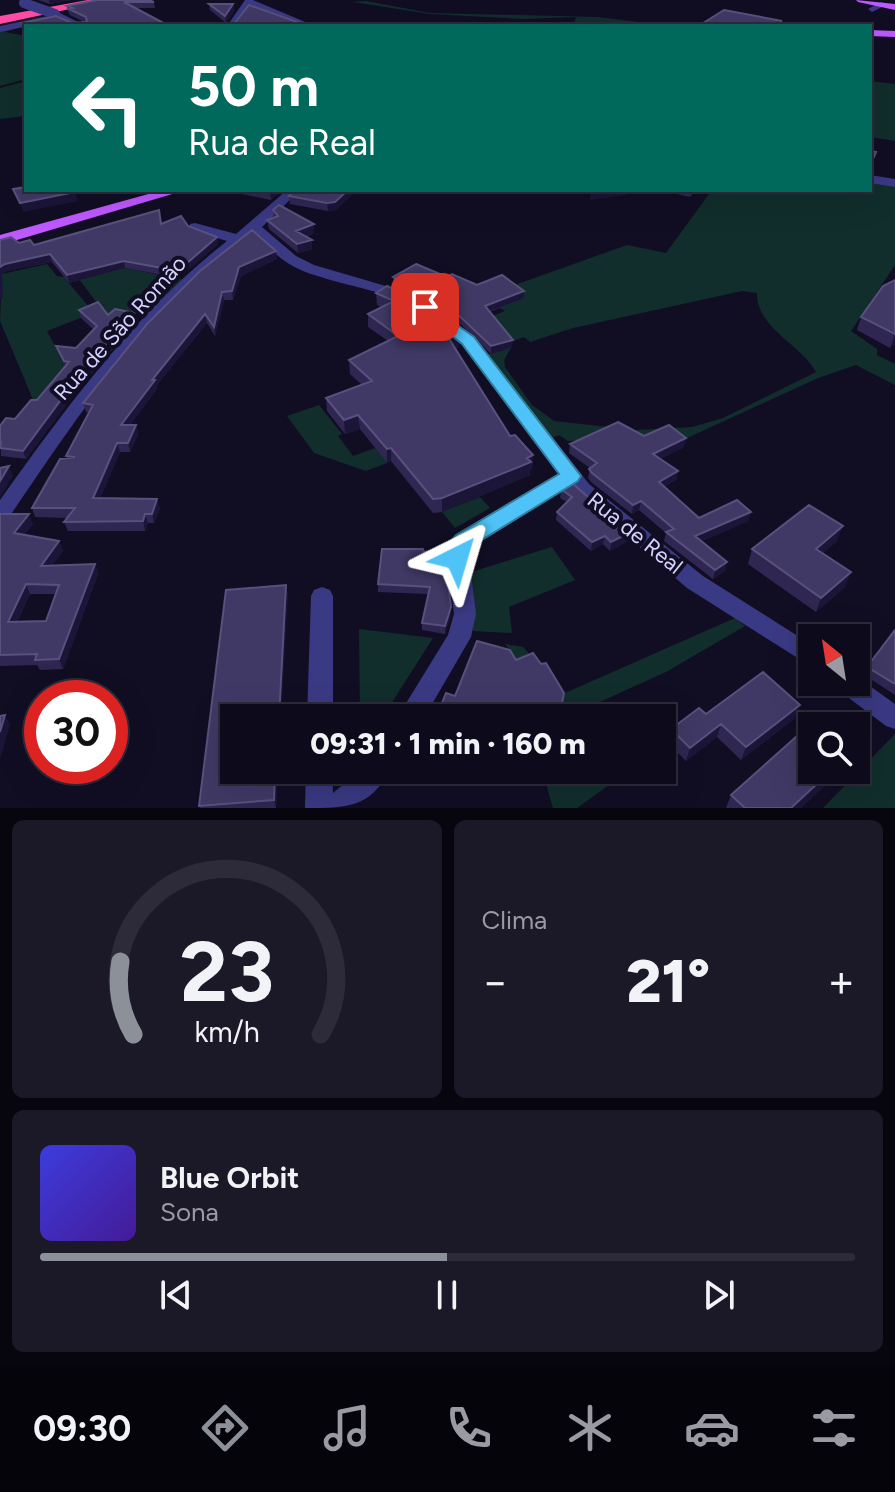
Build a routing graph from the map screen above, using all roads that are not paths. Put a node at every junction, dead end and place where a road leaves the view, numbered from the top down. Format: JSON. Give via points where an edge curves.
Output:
{"nodes":[{"id":1,"x":63,"y":0,"type":"edge"},
{"id":2,"x":106,"y":0,"type":"edge"},
{"id":3,"x":861,"y":0,"type":"edge"},
{"id":4,"x":24,"y":1,"type":"edge"},
{"id":5,"x":248,"y":1,"type":"edge"},
{"id":6,"x":891,"y":4,"type":"edge"},
{"id":7,"x":870,"y":5,"type":"edge"},
{"id":8,"x":0,"y":12,"type":"edge"},
{"id":9,"x":57,"y":15,"type":"junction"},
{"id":10,"x":0,"y":20,"type":"edge"},
{"id":11,"x":77,"y":24,"type":"edge"},
{"id":12,"x":233,"y":24,"type":"edge"},
{"id":13,"x":305,"y":24,"type":"edge"},
{"id":14,"x":0,"y":29,"type":"edge"},
{"id":15,"x":872,"y":33,"type":"edge"},
{"id":16,"x":895,"y":34,"type":"edge"},
{"id":17,"x":872,"y":179,"type":"edge"},
{"id":18,"x":895,"y":183,"type":"edge"},
{"id":19,"x":172,"y":192,"type":"edge"},
{"id":20,"x":293,"y":192,"type":"edge"},
{"id":21,"x":252,"y":226,"type":"junction"},
{"id":22,"x":195,"y":227,"type":"edge"},
{"id":23,"x":236,"y":239,"type":"junction"},
{"id":24,"x":0,"y":240,"type":"edge"},
{"id":25,"x":571,"y":476,"type":"junction"},
{"id":26,"x":0,"y":515,"type":"edge"},
{"id":27,"x":322,"y":596,"type":"dead end"},
{"id":28,"x":798,"y":648,"type":"edge"},
{"id":29,"x":865,"y":696,"type":"edge"},
{"id":30,"x":320,"y":704,"type":"edge"},
{"id":31,"x":418,"y":704,"type":"edge"},
{"id":32,"x":895,"y":718,"type":"edge"},
{"id":33,"x":319,"y":784,"type":"edge"},
{"id":34,"x":367,"y":784,"type":"edge"},
{"id":35,"x":319,"y":808,"type":"edge"},
{"id":36,"x":335,"y":808,"type":"edge"}],
"edges":[{"from":1,"to":8,"type":"highway"},
{"from":2,"to":10,"type":"highway"},
{"from":3,"to":6,"type":"main road"},
{"from":4,"to":9,"type":"street","bridge":true},
{"from":5,"to":12,"type":"street"},
{"from":5,"to":13,"type":"street"},
{"from":6,"to":7,"type":"main road"},
{"from":9,"to":11,"type":"street"},
{"from":9,"to":14,"type":"street"},
{"from":15,"to":16,"type":"main road"},
{"from":17,"to":18,"type":"street"},
{"from":19,"to":24,"type":"main road"},
{"from":20,"to":21,"type":"street","name":"Rua de São Romão"},
{"from":21,"to":23,"type":"street","name":"Rua de São Romão"},
{"from":21,"to":25,"type":"street","name":"Rua de Real","via":[[281,253],[309,268],[391,291],[425,307],[468,341]]},
{"from":22,"to":23,"type":"street"},
{"from":23,"to":26,"type":"street","name":"Rua de São Romão","via":[[185,283],[117,358]]},
{"from":25,"to":28,"type":"street","name":"Rua de Real","via":[[695,582]]},
{"from":25,"to":31,"type":"street","via":[[457,548],[465,614],[459,637]]},
{"from":27,"to":30,"type":"street"},
{"from":29,"to":32,"type":"street"},
{"from":33,"to":35,"type":"street"},
{"from":34,"to":36,"type":"street"}]}
